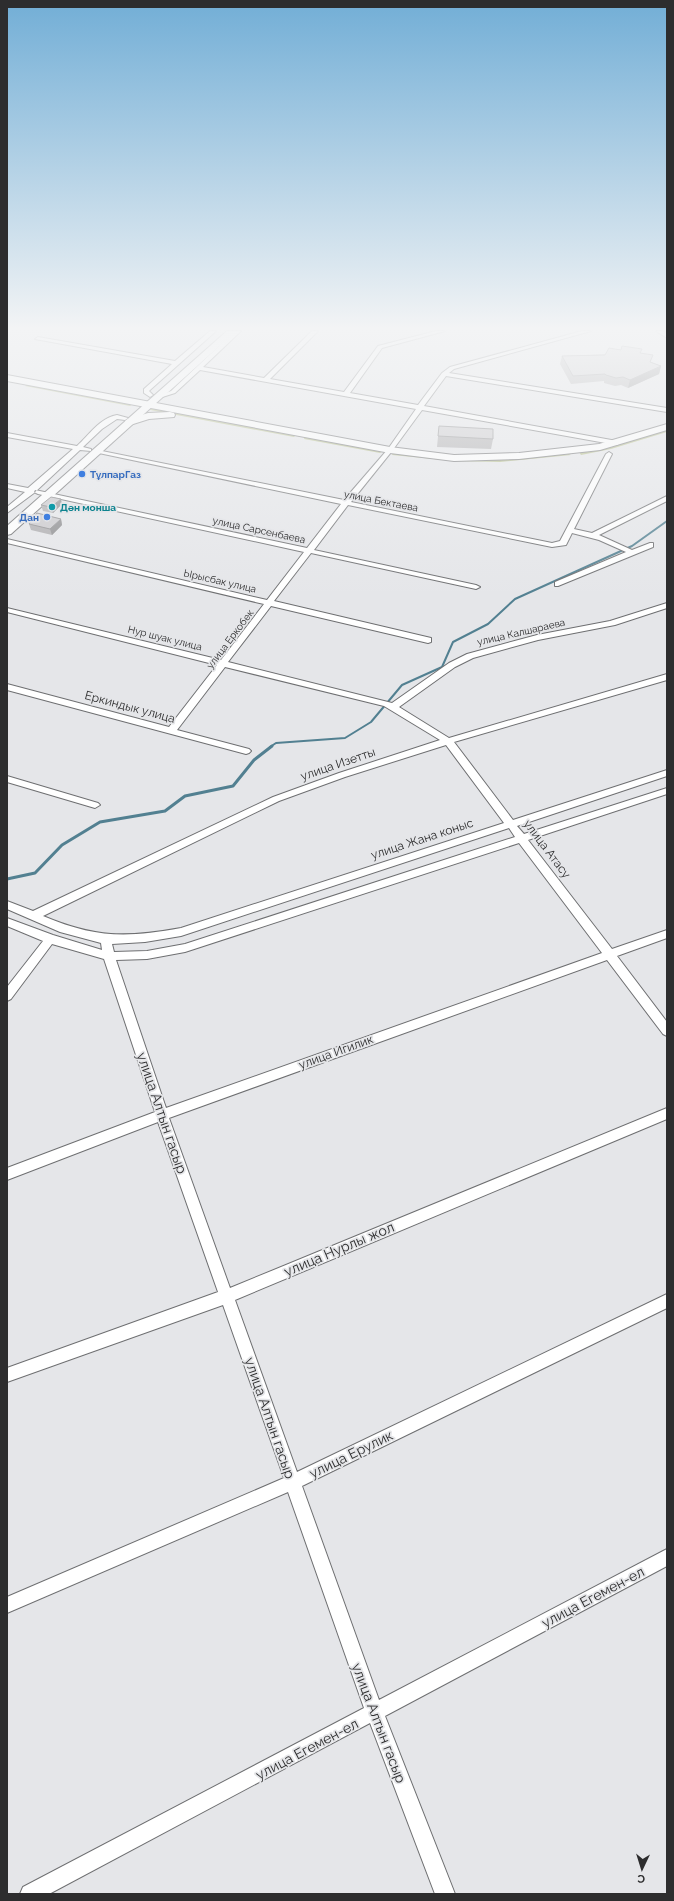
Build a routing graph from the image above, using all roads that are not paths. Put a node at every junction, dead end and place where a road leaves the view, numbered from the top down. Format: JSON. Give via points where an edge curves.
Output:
{"nodes":[{"id":1,"x":110,"y":420,"type":"edge"},
{"id":2,"x":128,"y":420,"type":"edge"},
{"id":3,"x":198,"y":420,"type":"edge"},
{"id":4,"x":222,"y":420,"type":"edge"},
{"id":5,"x":413,"y":420,"type":"edge"},
{"id":6,"x":491,"y":420,"type":"edge"},
{"id":7,"x":667,"y":427,"type":"edge"},
{"id":8,"x":7,"y":435,"type":"edge"},
{"id":9,"x":667,"y":435,"type":"edge"},
{"id":10,"x":301,"y":437,"type":"junction"},
{"id":11,"x":617,"y":443,"type":"junction"},
{"id":12,"x":78,"y":449,"type":"junction"},
{"id":13,"x":93,"y":451,"type":"junction"},
{"id":14,"x":388,"y":453,"type":"junction"},
{"id":15,"x":576,"y":454,"type":"junction"},
{"id":16,"x":609,"y":454,"type":"junction"},
{"id":17,"x":7,"y":486,"type":"edge"},
{"id":18,"x":35,"y":491,"type":"junction"},
{"id":19,"x":50,"y":495,"type":"junction"},
{"id":20,"x":667,"y":498,"type":"edge"},
{"id":21,"x":345,"y":504,"type":"junction"},
{"id":22,"x":7,"y":511,"type":"edge"},
{"id":23,"x":7,"y":520,"type":"edge"},
{"id":24,"x":570,"y":530,"type":"junction"},
{"id":25,"x":7,"y":532,"type":"edge"},
{"id":26,"x":594,"y":536,"type":"junction"},
{"id":27,"x":7,"y":541,"type":"edge"},
{"id":28,"x":650,"y":545,"type":"dead end"},
{"id":29,"x":309,"y":552,"type":"junction"},
{"id":30,"x":632,"y":553,"type":"junction"},
{"id":31,"x":558,"y":584,"type":"dead end"},
{"id":32,"x":476,"y":587,"type":"dead end"},
{"id":33,"x":269,"y":604,"type":"junction"},
{"id":34,"x":667,"y":606,"type":"edge"},
{"id":35,"x":7,"y":610,"type":"edge"},
{"id":36,"x":428,"y":640,"type":"dead end"},
{"id":37,"x":223,"y":664,"type":"junction"},
{"id":38,"x":667,"y":677,"type":"edge"},
{"id":39,"x":7,"y":687,"type":"edge"},
{"id":40,"x":390,"y":706,"type":"junction"},
{"id":41,"x":172,"y":731,"type":"junction"},
{"id":42,"x":448,"y":741,"type":"junction"},
{"id":43,"x":246,"y":751,"type":"dead end"},
{"id":44,"x":667,"y":773,"type":"edge"},
{"id":45,"x":7,"y":779,"type":"edge"},
{"id":46,"x":667,"y":791,"type":"edge"},
{"id":47,"x":95,"y":805,"type":"dead end"},
{"id":48,"x":511,"y":824,"type":"junction"},
{"id":49,"x":523,"y":839,"type":"junction"},
{"id":50,"x":7,"y":905,"type":"edge"},
{"id":51,"x":33,"y":916,"type":"junction"},
{"id":52,"x":7,"y":922,"type":"edge"},
{"id":53,"x":185,"y":930,"type":"junction"},
{"id":54,"x":667,"y":934,"type":"edge"},
{"id":55,"x":50,"y":939,"type":"junction"},
{"id":56,"x":106,"y":939,"type":"junction"},
{"id":57,"x":196,"y":944,"type":"junction"},
{"id":58,"x":610,"y":954,"type":"junction"},
{"id":59,"x":109,"y":956,"type":"junction"},
{"id":60,"x":7,"y":996,"type":"edge"},
{"id":61,"x":667,"y":1031,"type":"edge"},
{"id":62,"x":667,"y":1113,"type":"edge"},
{"id":63,"x":162,"y":1115,"type":"junction"},
{"id":64,"x":7,"y":1174,"type":"edge"},
{"id":65,"x":227,"y":1296,"type":"junction"},
{"id":66,"x":667,"y":1301,"type":"edge"},
{"id":67,"x":7,"y":1375,"type":"edge"},
{"id":68,"x":293,"y":1482,"type":"junction"},
{"id":69,"x":667,"y":1557,"type":"edge"},
{"id":70,"x":7,"y":1605,"type":"edge"},
{"id":71,"x":375,"y":1713,"type":"junction"},
{"id":72,"x":30,"y":1894,"type":"edge"},
{"id":73,"x":445,"y":1894,"type":"edge"}],
"edges":[{"from":1,"to":12,"type":"street","via":[[94,431]]},
{"from":2,"to":13,"type":"main road"},
{"from":3,"to":10,"type":"main road"},
{"from":4,"to":10,"type":"main road"},
{"from":5,"to":14,"type":"street","name":"улица Еркобек"},
{"from":6,"to":11,"type":"street"},
{"from":7,"to":11,"type":"main road"},
{"from":8,"to":12,"type":"street","name":"улица Бектаева"},
{"from":9,"to":16,"type":"main road"},
{"from":10,"to":14,"type":"main road"},
{"from":11,"to":15,"type":"main road"},
{"from":12,"to":13,"type":"street","name":"улица Бектаева"},
{"from":12,"to":18,"type":"street"},
{"from":13,"to":18,"type":"main road"},
{"from":13,"to":19,"type":"main road"},
{"from":13,"to":21,"type":"street","name":"улица Бектаева"},
{"from":14,"to":15,"type":"main road","via":[[454,463],[518,464]]},
{"from":14,"to":21,"type":"street","name":"улица Еркобек"},
{"from":15,"to":16,"type":"main road"},
{"from":16,"to":24,"type":"street","name":"улица Бектаева"},
{"from":17,"to":18,"type":"street","name":"улица Сарсенбаева"},
{"from":18,"to":19,"type":"street","name":"улица Сарсенбаева"},
{"from":18,"to":22,"type":"street"},
{"from":18,"to":23,"type":"main road"},
{"from":19,"to":25,"type":"main road"},
{"from":19,"to":29,"type":"street","name":"улица Сарсенбаева"},
{"from":20,"to":26,"type":"street"},
{"from":21,"to":24,"type":"street","name":"улица Бектаева","via":[[552,545],[564,543]]},
{"from":21,"to":29,"type":"street","name":"улица Еркобек"},
{"from":24,"to":26,"type":"street"},
{"from":26,"to":30,"type":"street","via":[[617,544]]},
{"from":27,"to":33,"type":"street","name":"Ырысбак улица"},
{"from":28,"to":30,"type":"street"},
{"from":29,"to":32,"type":"street","name":"улица Сарсенбаева"},
{"from":29,"to":33,"type":"street","name":"улица Еркобек"},
{"from":30,"to":31,"type":"street"},
{"from":33,"to":36,"type":"street","name":"Ырысбак улица"},
{"from":33,"to":37,"type":"street","name":"улица Еркобек"},
{"from":34,"to":40,"type":"street","name":"улица Калшараева","via":[[612,623],[537,638],[470,656]]},
{"from":35,"to":37,"type":"street","name":"Нур шуак улица"},
{"from":37,"to":40,"type":"street","name":"Нур шуак улица"},
{"from":37,"to":41,"type":"street","name":"улица Еркобек"},
{"from":38,"to":42,"type":"street","name":"улица Изетты"},
{"from":39,"to":41,"type":"street","name":"Еркиндык улица"},
{"from":40,"to":42,"type":"street","name":"улица Атасу"},
{"from":41,"to":43,"type":"street","name":"Еркиндык улица"},
{"from":42,"to":48,"type":"street","name":"улица Атасу"},
{"from":42,"to":51,"type":"street","name":"улица Изетты","via":[[276,799]]},
{"from":44,"to":48,"type":"street","name":"улица Жана коныс"},
{"from":45,"to":47,"type":"street"},
{"from":46,"to":49,"type":"street"},
{"from":48,"to":49,"type":"street","name":"улица Атасу"},
{"from":48,"to":53,"type":"street","name":"улица Жана коныс"},
{"from":49,"to":57,"type":"street"},
{"from":49,"to":58,"type":"street","name":"улица Атасу"},
{"from":50,"to":51,"type":"street","name":"улица Жана коныс"},
{"from":51,"to":56,"type":"street","name":"улица Жана коныс","via":[[84,936]]},
{"from":52,"to":55,"type":"street"},
{"from":53,"to":56,"type":"street","name":"улица Жана коныс","via":[[142,939]]},
{"from":53,"to":57,"type":"street"},
{"from":54,"to":58,"type":"street","name":"улица Игилик"},
{"from":55,"to":59,"type":"street"},
{"from":55,"to":60,"type":"street"},
{"from":56,"to":59,"type":"street","name":"улица Алтын гасыр"},
{"from":57,"to":59,"type":"street","via":[[147,955]]},
{"from":58,"to":61,"type":"street","name":"улица Атасу"},
{"from":58,"to":63,"type":"street","name":"улица Игилик"},
{"from":59,"to":63,"type":"street","name":"улица Алтын гасыр"},
{"from":62,"to":65,"type":"street","name":"улица Нурлы жол"},
{"from":63,"to":64,"type":"street","name":"улица Игилик"},
{"from":63,"to":65,"type":"street","name":"улица Алтын гасыр"},
{"from":65,"to":67,"type":"street","name":"улица Нурлы жол"},
{"from":65,"to":68,"type":"street","name":"улица Алтын гасыр"},
{"from":66,"to":68,"type":"street","name":"улица Ерулик"},
{"from":68,"to":70,"type":"street","name":"улица Ерулик"},
{"from":68,"to":71,"type":"street","name":"улица Алтын гасыр"},
{"from":69,"to":71,"type":"street","name":"улица Егемен-ел"},
{"from":71,"to":72,"type":"street","name":"улица Егемен-ел"},
{"from":71,"to":73,"type":"street","name":"улица Алтын гасыр"}]}
